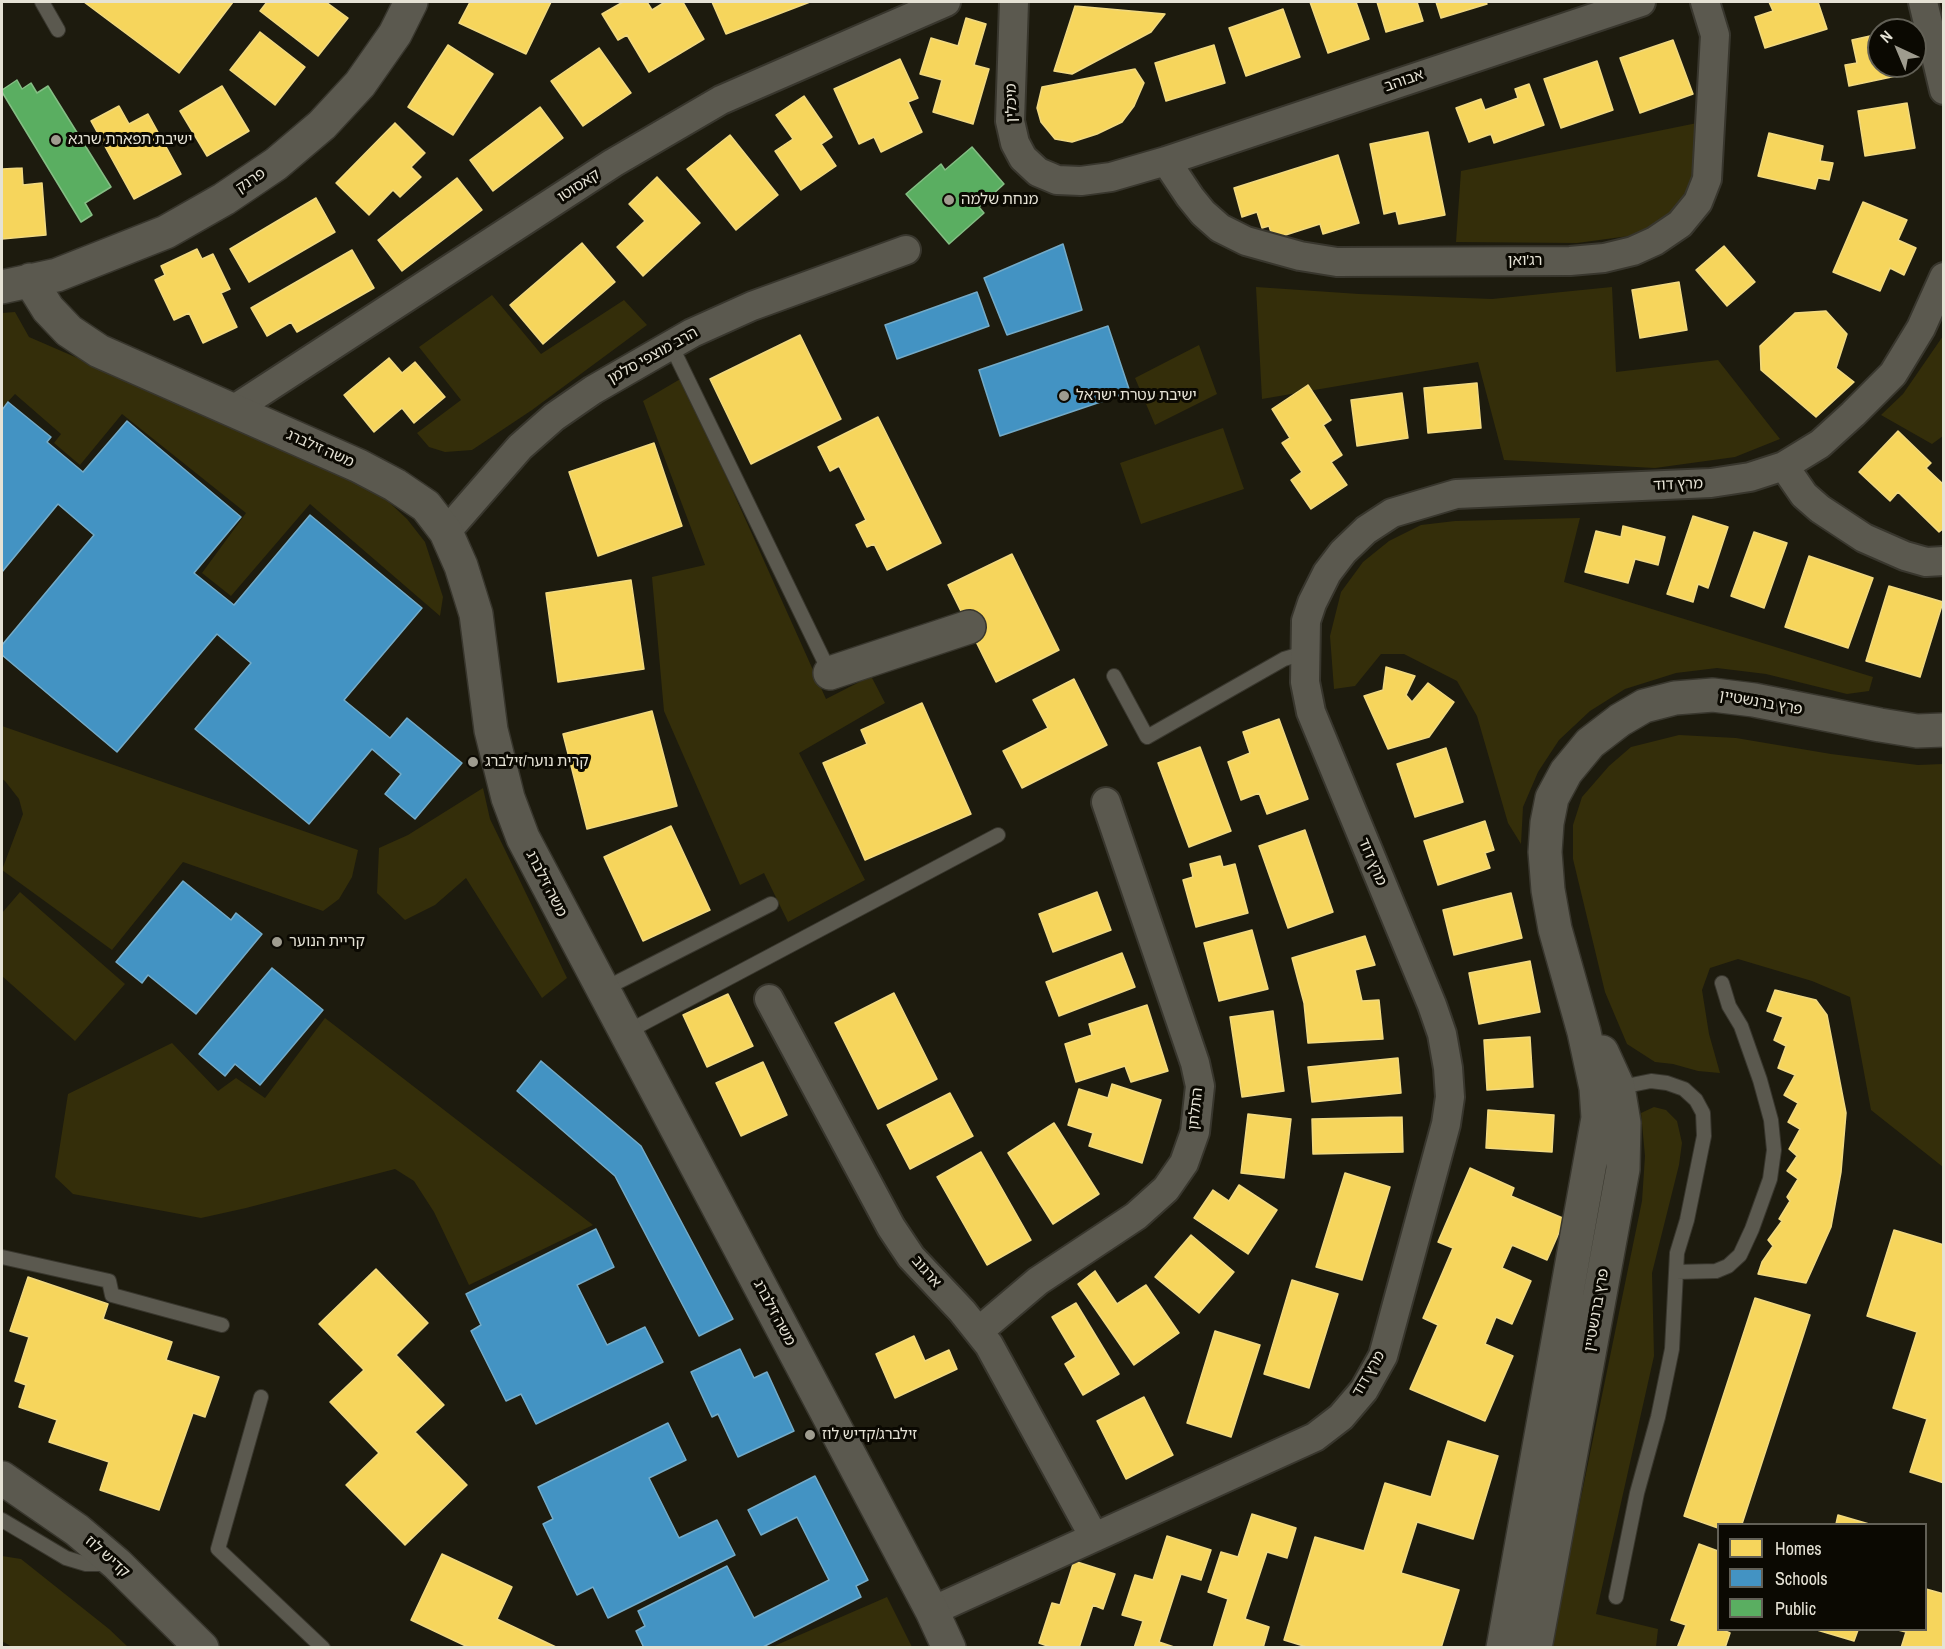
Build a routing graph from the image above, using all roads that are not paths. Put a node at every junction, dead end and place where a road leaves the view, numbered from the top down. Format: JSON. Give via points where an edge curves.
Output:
{"nodes":[{"id":1,"x":42,"y":2,"type":"edge"},
{"id":2,"x":411,"y":2,"type":"edge"},
{"id":3,"x":946,"y":2,"type":"edge"},
{"id":4,"x":1014,"y":2,"type":"edge"},
{"id":5,"x":1641,"y":2,"type":"edge"},
{"id":6,"x":1705,"y":2,"type":"edge"},
{"id":7,"x":1923,"y":2,"type":"edge"},
{"id":8,"x":58,"y":30,"type":"dead end"},
{"id":9,"x":1944,"y":90,"type":"edge"},
{"id":10,"x":1166,"y":161,"type":"junction"},
{"id":11,"x":906,"y":250,"type":"dead end"},
{"id":12,"x":1944,"y":277,"type":"edge"},
{"id":13,"x":16,"y":284,"type":"edge"},
{"id":14,"x":671,"y":345,"type":"junction"},
{"id":15,"x":232,"y":410,"type":"junction"},
{"id":16,"x":1784,"y":466,"type":"junction"},
{"id":17,"x":446,"y":532,"type":"junction"},
{"id":18,"x":1944,"y":561,"type":"edge"},
{"id":19,"x":969,"y":627,"type":"dead end"},
{"id":20,"x":1304,"y":653,"type":"junction"},
{"id":21,"x":830,"y":674,"type":"joint"},
{"id":22,"x":1114,"y":676,"type":"dead end"},
{"id":23,"x":1944,"y":730,"type":"edge"},
{"id":24,"x":1106,"y":802,"type":"dead end"},
{"id":25,"x":998,"y":836,"type":"dead end"},
{"id":26,"x":771,"y":904,"type":"dead end"},
{"id":27,"x":1722,"y":983,"type":"dead end"},
{"id":28,"x":602,"y":990,"type":"junction"},
{"id":29,"x":770,"y":999,"type":"dead end"},
{"id":30,"x":625,"y":1033,"type":"junction"},
{"id":31,"x":1607,"y":1092,"type":"junction"},
{"id":32,"x":2,"y":1257,"type":"edge"},
{"id":33,"x":1676,"y":1272,"type":"junction"},
{"id":34,"x":222,"y":1325,"type":"dead end"},
{"id":35,"x":979,"y":1331,"type":"junction"},
{"id":36,"x":261,"y":1397,"type":"dead end"},
{"id":37,"x":2,"y":1478,"type":"edge"},
{"id":38,"x":2,"y":1520,"type":"edge"},
{"id":39,"x":1094,"y":1537,"type":"junction"},
{"id":40,"x":117,"y":1564,"type":"junction"},
{"id":41,"x":1617,"y":1597,"type":"dead end"},
{"id":42,"x":932,"y":1611,"type":"junction"},
{"id":43,"x":202,"y":1647,"type":"edge"},
{"id":44,"x":323,"y":1647,"type":"edge"},
{"id":45,"x":949,"y":1647,"type":"edge"},
{"id":46,"x":1503,"y":1647,"type":"edge"},
{"id":47,"x":1535,"y":1647,"type":"edge"}],
"edges":[{"from":1,"to":8,"type":"lane"},
{"from":2,"to":13,"type":"street","name":"פרנק","via":[[395,34],[360,84],[322,125],[276,164],[166,232],[57,275]]},
{"from":3,"to":15,"type":"street","name":"קאסוטו","via":[[721,100],[613,163]]},
{"from":4,"to":10,"type":"street","name":"מיכלין","via":[[1010,121],[1023,158],[1038,172],[1057,180],[1081,181],[1112,177]]},
{"from":5,"to":10,"type":"street","name":"אבוהב"},
{"from":6,"to":10,"type":"street","name":"רג'ואן","via":[[1715,35],[1707,179],[1698,202],[1680,224],[1633,251],[1561,261],[1337,262],[1300,256],[1246,241],[1220,228],[1190,197]]},
{"from":7,"to":9,"type":"street"},
{"from":11,"to":14,"type":"street","name":"הרב מוצפי סלמן","via":[[752,306]]},
{"from":12,"to":16,"type":"street","name":"מרץ דוד","via":[[1921,328],[1893,374],[1820,444]]},
{"from":13,"to":15,"type":"street","name":"משה זילברג","via":[[69,331],[99,351]]},
{"from":14,"to":17,"type":"street","name":"הרב מוצפי סלמן","via":[[554,417],[520,447]]},
{"from":14,"to":21,"type":"lane"},
{"from":15,"to":17,"type":"street","name":"משה זילברג","via":[[395,485],[426,506]]},
{"from":16,"to":18,"type":"street","via":[[1804,495],[1864,538],[1905,556],[1926,562]]},
{"from":16,"to":20,"type":"street","name":"מרץ דוד","via":[[1750,477],[1711,483],[1456,494],[1392,513],[1366,530],[1327,573],[1306,621]]},
{"from":17,"to":28,"type":"street","name":"משה זילברג","via":[[476,614],[491,730],[508,798],[538,870]]},
{"from":19,"to":21,"type":"street"},
{"from":20,"to":22,"type":"lane","via":[[1284,659],[1147,737]]},
{"from":20,"to":39,"type":"street","name":"מרץ דוד","via":[[1305,682],[1318,734],[1442,1034],[1450,1097],[1446,1124],[1383,1356],[1364,1390],[1341,1417],[1315,1437]]},
{"from":23,"to":31,"type":"street","name":"פרץ ברנשטיין","via":[[1917,731],[1754,699],[1713,695],[1675,698],[1644,706],[1590,743],[1566,772],[1552,798],[1545,852],[1555,929]]},
{"from":24,"to":35,"type":"street","name":"התלתן","via":[[1196,1063],[1200,1086],[1196,1132],[1184,1163],[1167,1189],[1136,1216],[1038,1281]]},
{"from":25,"to":30,"type":"lane"},
{"from":26,"to":28,"type":"lane"},
{"from":27,"to":33,"type":"lane","via":[[1741,1026],[1771,1120],[1774,1150],[1770,1179],[1740,1255],[1716,1271]]},
{"from":28,"to":30,"type":"street","name":"משה זילברג"},
{"from":29,"to":35,"type":"street","name":"ארגוב","via":[[891,1227],[912,1257]]},
{"from":30,"to":42,"type":"street","name":"משה זילברג"},
{"from":31,"to":33,"type":"lane","via":[[1651,1081],[1667,1083],[1684,1089],[1703,1113],[1704,1136]]},
{"from":31,"to":46,"type":"street","name":"פרץ ברנשטיין","via":[[1598,1118]]},
{"from":31,"to":47,"type":"street","name":"פרץ ברנשטיין","via":[[1624,1123],[1623,1170]]},
{"from":32,"to":34,"type":"lane","via":[[108,1281],[112,1295]]},
{"from":33,"to":41,"type":"lane","via":[[1672,1349]]},
{"from":35,"to":39,"type":"street","name":"ארגוב"},
{"from":36,"to":44,"type":"lane","via":[[218,1549]]},
{"from":37,"to":40,"type":"street","name":"קדיש לוז","via":[[77,1530]]},
{"from":38,"to":40,"type":"lane","via":[[66,1558],[86,1564]]},
{"from":39,"to":42,"type":"street","name":"מרץ דוד"},
{"from":40,"to":43,"type":"street","name":"קדיש לוז"},
{"from":42,"to":45,"type":"street","name":"משה זילברג"}]}
